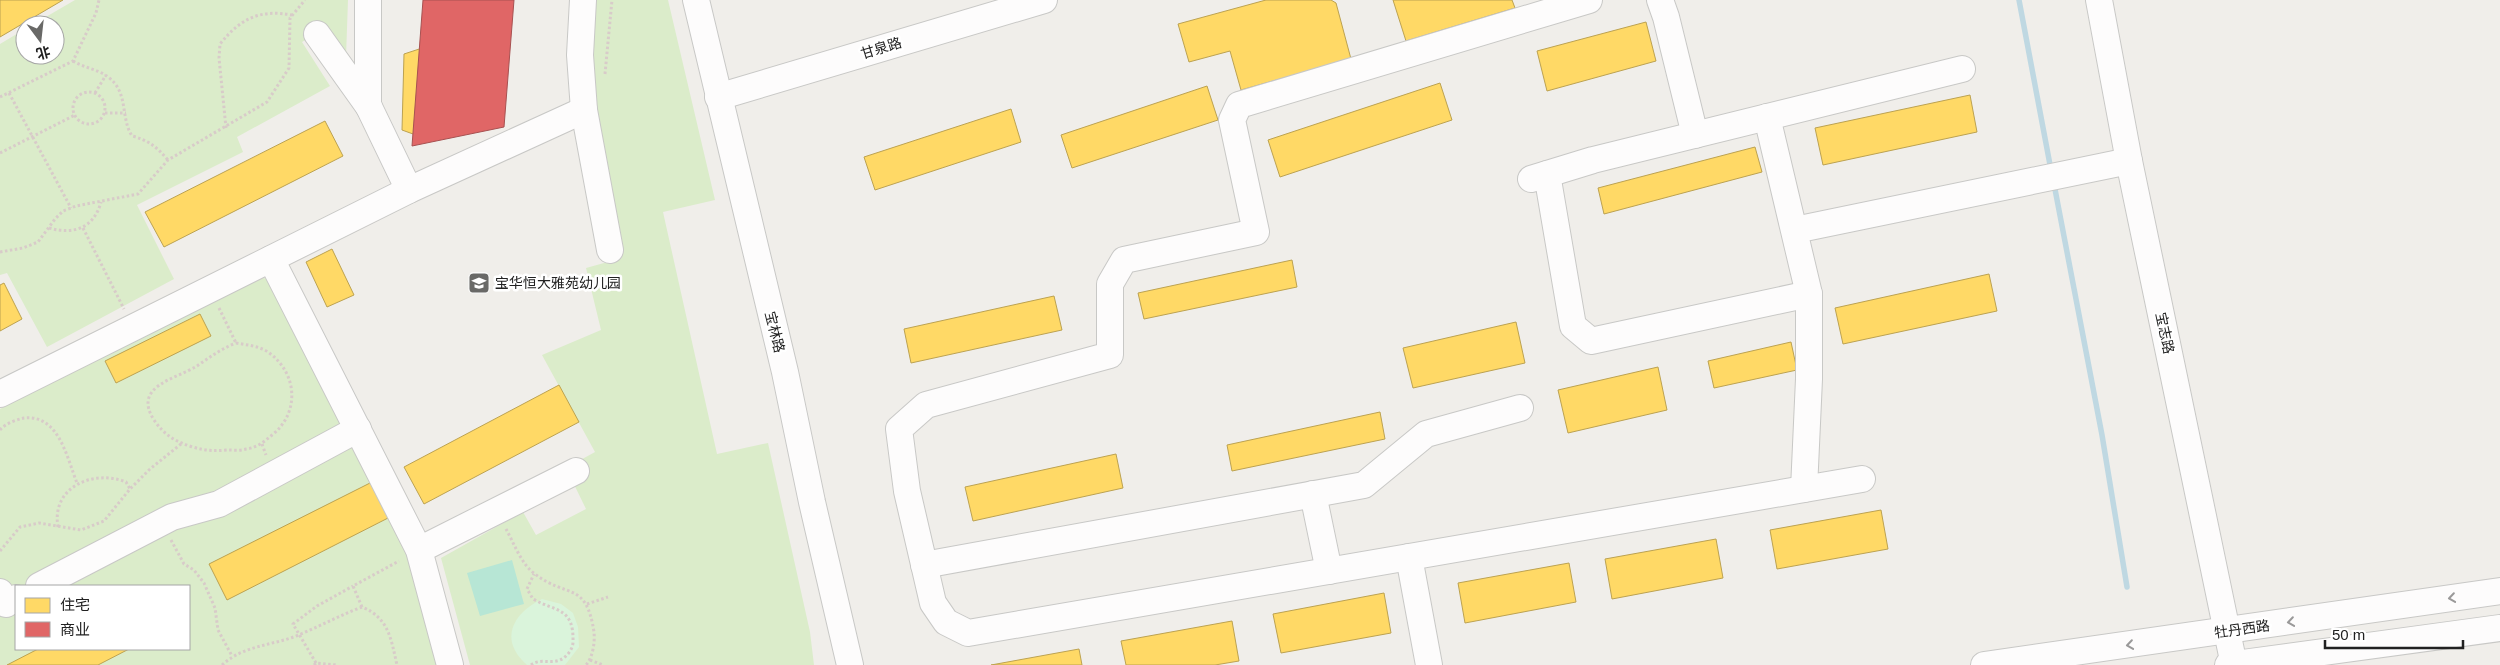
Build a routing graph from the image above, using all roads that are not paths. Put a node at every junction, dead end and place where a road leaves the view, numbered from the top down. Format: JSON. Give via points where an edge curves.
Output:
{"nodes":[{"id":1,"x":368,"y":0,"type":"edge"},
{"id":2,"x":583,"y":0,"type":"edge"},
{"id":3,"x":696,"y":0,"type":"edge"},
{"id":4,"x":1044,"y":0,"type":"edge"},
{"id":5,"x":1589,"y":0,"type":"edge"},
{"id":6,"x":1660,"y":0,"type":"edge"},
{"id":7,"x":2099,"y":0,"type":"edge"},
{"id":8,"x":317,"y":34,"type":"dead end"},
{"id":9,"x":1962,"y":69,"type":"dead end"},
{"id":10,"x":718,"y":97,"type":"junction"},
{"id":11,"x":369,"y":108,"type":"junction"},
{"id":12,"x":584,"y":110,"type":"junction"},
{"id":13,"x":1767,"y":117,"type":"junction"},
{"id":14,"x":1695,"y":134,"type":"junction"},
{"id":15,"x":2129,"y":162,"type":"junction"},
{"id":16,"x":409,"y":190,"type":"junction"},
{"id":17,"x":1795,"y":230,"type":"junction"},
{"id":18,"x":610,"y":250,"type":"dead end"},
{"id":19,"x":271,"y":259,"type":"junction"},
{"id":20,"x":1809,"y":294,"type":"junction"},
{"id":21,"x":0,"y":394,"type":"edge"},
{"id":22,"x":1520,"y":408,"type":"dead end"},
{"id":23,"x":358,"y":429,"type":"junction"},
{"id":24,"x":576,"y":471,"type":"dead end"},
{"id":25,"x":1862,"y":479,"type":"dead end"},
{"id":26,"x":1804,"y":489,"type":"junction"},
{"id":27,"x":1313,"y":494,"type":"junction"},
{"id":28,"x":419,"y":550,"type":"junction"},
{"id":29,"x":1409,"y":557,"type":"junction"},
{"id":30,"x":924,"y":565,"type":"junction"},
{"id":31,"x":1329,"y":571,"type":"junction"},
{"id":32,"x":41,"y":585,"type":"edge"},
{"id":33,"x":2500,"y":591,"type":"edge"},
{"id":34,"x":0,"y":592,"type":"edge"},
{"id":35,"x":15,"y":599,"type":"edge"},
{"id":36,"x":2500,"y":628,"type":"edge"},
{"id":37,"x":2227,"y":631,"type":"junction"},
{"id":38,"x":450,"y":665,"type":"edge"},
{"id":39,"x":850,"y":665,"type":"edge"},
{"id":40,"x":1429,"y":665,"type":"edge"},
{"id":41,"x":1984,"y":665,"type":"edge"},
{"id":42,"x":2232,"y":665,"type":"edge"}],
"edges":[{"from":1,"to":11,"type":"street"},
{"from":2,"to":12,"type":"street","via":[[580,55]]},
{"from":3,"to":10,"type":"street","name":"宝林路"},
{"from":4,"to":10,"type":"street","name":"甘泉路"},
{"from":5,"to":30,"type":"street","via":[[1239,104],[1232,120],[1256,232],[1124,260],[1110,284],[1110,355],[926,405],[899,429],[907,491]]},
{"from":6,"to":14,"type":"street"},
{"from":7,"to":15,"type":"street","name":"宝志路"},
{"from":8,"to":11,"type":"street"},
{"from":9,"to":13,"type":"street"},
{"from":10,"to":39,"type":"street","name":"宝林路","via":[[785,372]]},
{"from":11,"to":16,"type":"street"},
{"from":12,"to":16,"type":"street"},
{"from":12,"to":18,"type":"street"},
{"from":13,"to":14,"type":"street"},
{"from":13,"to":17,"type":"street"},
{"from":14,"to":20,"type":"street","via":[[1539,177],[1574,326],[1591,341]]},
{"from":15,"to":17,"type":"street"},
{"from":15,"to":37,"type":"street","name":"宝志路"},
{"from":16,"to":19,"type":"street"},
{"from":17,"to":20,"type":"street"},
{"from":19,"to":21,"type":"street"},
{"from":19,"to":23,"type":"street"},
{"from":20,"to":26,"type":"street"},
{"from":22,"to":27,"type":"street","via":[[1426,434],[1364,485]]},
{"from":23,"to":28,"type":"street"},
{"from":23,"to":32,"type":"street","via":[[219,504],[161,523]]},
{"from":24,"to":28,"type":"street"},
{"from":25,"to":26,"type":"street"},
{"from":26,"to":29,"type":"street"},
{"from":27,"to":30,"type":"street"},
{"from":27,"to":31,"type":"street"},
{"from":28,"to":38,"type":"street"},
{"from":29,"to":31,"type":"street"},
{"from":29,"to":40,"type":"street"},
{"from":30,"to":31,"type":"street","via":[[933,603],[946,622],[968,633]]},
{"from":33,"to":37,"type":"street","name":"牡丹西路","one_way":true},
{"from":34,"to":35,"type":"street","via":[[6,604]]},
{"from":36,"to":42,"type":"street"},
{"from":37,"to":41,"type":"street","name":"牡丹西路","one_way":true},
{"from":37,"to":42,"type":"street","name":"宝志路"}]}
